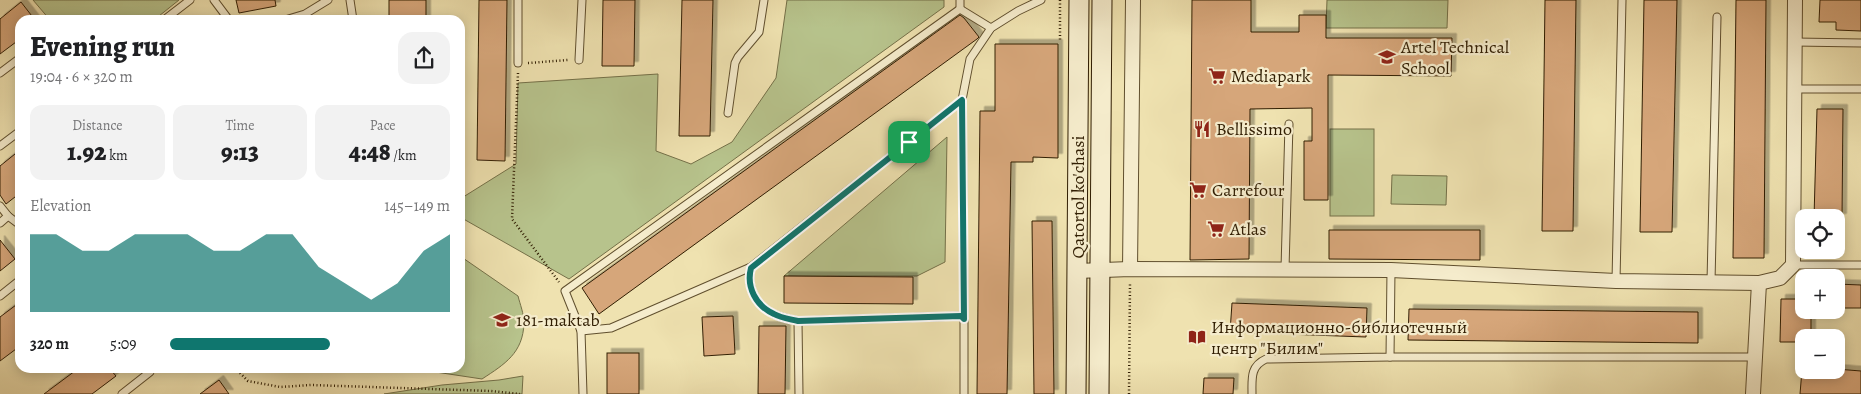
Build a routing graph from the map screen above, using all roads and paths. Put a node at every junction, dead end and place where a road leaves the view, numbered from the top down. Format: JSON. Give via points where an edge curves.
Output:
{"nodes":[{"id":1,"x":190,"y":0,"type":"edge"},
{"id":2,"x":214,"y":0,"type":"edge"},
{"id":3,"x":328,"y":0,"type":"edge"},
{"id":4,"x":350,"y":0,"type":"edge"},
{"id":5,"x":518,"y":0,"type":"edge"},
{"id":6,"x":582,"y":0,"type":"edge"},
{"id":7,"x":764,"y":0,"type":"edge"},
{"id":8,"x":960,"y":0,"type":"edge"},
{"id":9,"x":1041,"y":0,"type":"edge"},
{"id":10,"x":1079,"y":0,"type":"edge"},
{"id":11,"x":1102,"y":0,"type":"edge"},
{"id":12,"x":1133,"y":0,"type":"edge"},
{"id":13,"x":1622,"y":0,"type":"edge"},
{"id":14,"x":1795,"y":0,"type":"edge"},
{"id":15,"x":960,"y":9,"type":"junction"},
{"id":16,"x":170,"y":15,"type":"edge"},
{"id":17,"x":226,"y":15,"type":"edge"},
{"id":18,"x":308,"y":15,"type":"edge"},
{"id":19,"x":352,"y":15,"type":"edge"},
{"id":20,"x":1717,"y":17,"type":"dead end"},
{"id":21,"x":991,"y":28,"type":"junction"},
{"id":22,"x":1795,"y":42,"type":"junction"},
{"id":23,"x":1861,"y":43,"type":"edge"},
{"id":24,"x":579,"y":60,"type":"joint"},
{"id":25,"x":15,"y":62,"type":"edge"},
{"id":26,"x":518,"y":63,"type":"junction"},
{"id":27,"x":0,"y":73,"type":"edge"},
{"id":28,"x":1794,"y":89,"type":"junction"},
{"id":29,"x":1861,"y":89,"type":"edge"},
{"id":30,"x":962,"y":100,"type":"junction"},
{"id":31,"x":728,"y":113,"type":"dead end"},
{"id":32,"x":1289,"y":124,"type":"dead end"},
{"id":33,"x":15,"y":135,"type":"edge"},
{"id":34,"x":0,"y":146,"type":"edge"},
{"id":35,"x":0,"y":206,"type":"edge"},
{"id":36,"x":8,"y":216,"type":"junction"},
{"id":37,"x":15,"y":221,"type":"edge"},
{"id":38,"x":0,"y":223,"type":"edge"},
{"id":39,"x":1793,"y":265,"type":"junction"},
{"id":40,"x":1861,"y":265,"type":"edge"},
{"id":41,"x":751,"y":268,"type":"junction"},
{"id":42,"x":1130,"y":269,"type":"junction"},
{"id":43,"x":1286,"y":269,"type":"junction"},
{"id":44,"x":1100,"y":270,"type":"junction"},
{"id":45,"x":1391,"y":270,"type":"junction"},
{"id":46,"x":1077,"y":271,"type":"junction"},
{"id":47,"x":1616,"y":281,"type":"junction"},
{"id":48,"x":1711,"y":282,"type":"junction"},
{"id":49,"x":1759,"y":283,"type":"junction"},
{"id":50,"x":15,"y":284,"type":"edge"},
{"id":51,"x":565,"y":291,"type":"junction"},
{"id":52,"x":0,"y":296,"type":"edge"},
{"id":53,"x":964,"y":319,"type":"junction"},
{"id":54,"x":798,"y":321,"type":"junction"},
{"id":55,"x":581,"y":331,"type":"junction"},
{"id":56,"x":1390,"y":357,"type":"junction"},
{"id":57,"x":1755,"y":357,"type":"junction"},
{"id":58,"x":149,"y":373,"type":"edge"},
{"id":59,"x":240,"y":373,"type":"edge"},
{"id":60,"x":122,"y":394,"type":"edge"},
{"id":61,"x":520,"y":394,"type":"edge"},
{"id":62,"x":583,"y":394,"type":"edge"},
{"id":63,"x":799,"y":394,"type":"edge"},
{"id":64,"x":964,"y":394,"type":"edge"},
{"id":65,"x":1076,"y":394,"type":"edge"},
{"id":66,"x":1099,"y":394,"type":"edge"},
{"id":67,"x":1129,"y":394,"type":"edge"},
{"id":68,"x":1252,"y":394,"type":"edge"},
{"id":69,"x":1753,"y":394,"type":"edge"}],
"edges":[{"from":1,"to":16,"type":"lane"},
{"from":2,"to":17,"type":"lane"},
{"from":3,"to":18,"type":"lane"},
{"from":4,"to":19,"type":"lane"},
{"from":5,"to":26,"type":"lane"},
{"from":6,"to":24,"type":"lane"},
{"from":7,"to":31,"type":"lane","via":[[760,32],[735,63]]},
{"from":8,"to":15,"type":"lane"},
{"from":9,"to":21,"type":"lane"},
{"from":10,"to":46,"type":"main road","name":"Qatortol ko'chasi"},
{"from":11,"to":44,"type":"main road","name":"Qatortol ko'chasi"},
{"from":12,"to":42,"type":"street"},
{"from":13,"to":47,"type":"lane"},
{"from":14,"to":22,"type":"street"},
{"from":15,"to":21,"type":"lane"},
{"from":15,"to":51,"type":"lane"},
{"from":20,"to":48,"type":"lane"},
{"from":21,"to":30,"type":"lane","via":[[970,59]]},
{"from":22,"to":23,"type":"lane"},
{"from":22,"to":28,"type":"street"},
{"from":24,"to":26,"type":"path"},
{"from":25,"to":27,"type":"lane"},
{"from":26,"to":51,"type":"path","via":[[512,219]]},
{"from":28,"to":29,"type":"lane"},
{"from":28,"to":39,"type":"street"},
{"from":30,"to":41,"type":"lane"},
{"from":30,"to":53,"type":"lane"},
{"from":32,"to":43,"type":"lane"},
{"from":33,"to":34,"type":"lane"},
{"from":35,"to":36,"type":"lane"},
{"from":36,"to":37,"type":"lane"},
{"from":36,"to":38,"type":"lane"},
{"from":39,"to":40,"type":"lane"},
{"from":39,"to":49,"type":"street","via":[[1780,278]]},
{"from":41,"to":54,"type":"lane","via":[[750,284],[759,302],[775,315]]},
{"from":41,"to":55,"type":"lane","via":[[611,328]]},
{"from":42,"to":43,"type":"street"},
{"from":42,"to":44,"type":"street"},
{"from":42,"to":67,"type":"path"},
{"from":43,"to":45,"type":"street"},
{"from":44,"to":46,"type":"street"},
{"from":44,"to":66,"type":"main road","name":"Qatortol ko'chasi"},
{"from":45,"to":47,"type":"street"},
{"from":45,"to":56,"type":"lane"},
{"from":46,"to":65,"type":"main road","name":"Qatortol ko'chasi"},
{"from":47,"to":48,"type":"street"},
{"from":48,"to":49,"type":"street"},
{"from":49,"to":57,"type":"street"},
{"from":50,"to":52,"type":"lane"},
{"from":51,"to":55,"type":"lane"},
{"from":53,"to":54,"type":"lane","via":[[961,316]]},
{"from":53,"to":64,"type":"lane"},
{"from":54,"to":63,"type":"lane"},
{"from":55,"to":62,"type":"lane"},
{"from":56,"to":57,"type":"lane"},
{"from":56,"to":68,"type":"lane","via":[[1266,359],[1257,364],[1252,374]]},
{"from":57,"to":69,"type":"street"},
{"from":58,"to":60,"type":"lane"},
{"from":59,"to":61,"type":"path","via":[[248,381],[280,387],[311,385]]}]}
